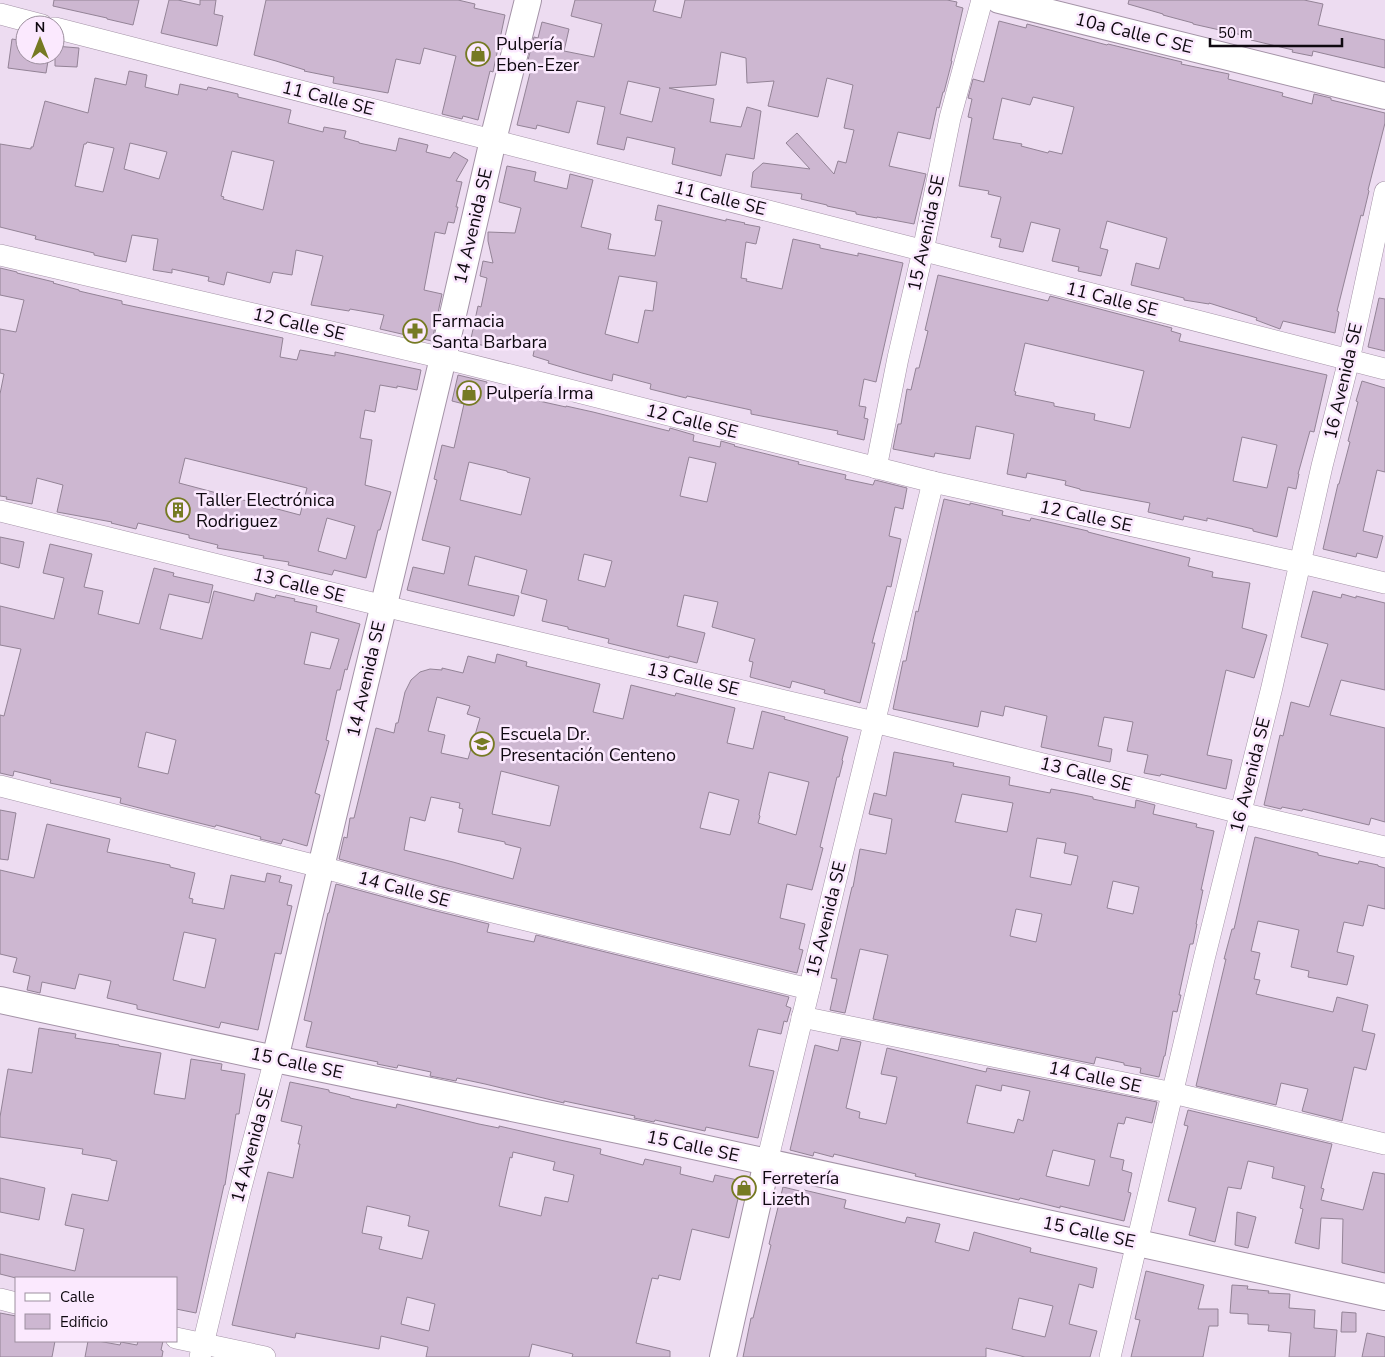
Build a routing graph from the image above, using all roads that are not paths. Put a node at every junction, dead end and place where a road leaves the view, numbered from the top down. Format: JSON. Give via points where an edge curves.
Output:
{"nodes":[{"id":1,"x":528,"y":0,"type":"edge"},
{"id":2,"x":982,"y":0,"type":"edge"},
{"id":3,"x":999,"y":0,"type":"edge"},
{"id":4,"x":0,"y":14,"type":"edge"},
{"id":5,"x":15,"y":18,"type":"edge"},
{"id":6,"x":65,"y":31,"type":"edge"},
{"id":7,"x":1385,"y":96,"type":"edge"},
{"id":8,"x":493,"y":140,"type":"junction"},
{"id":9,"x":1385,"y":192,"type":"edge"},
{"id":10,"x":923,"y":251,"type":"junction"},
{"id":11,"x":0,"y":255,"type":"edge"},
{"id":12,"x":443,"y":358,"type":"junction"},
{"id":13,"x":1349,"y":360,"type":"junction"},
{"id":14,"x":1385,"y":369,"type":"edge"},
{"id":15,"x":876,"y":468,"type":"junction"},
{"id":16,"x":933,"y":482,"type":"junction"},
{"id":17,"x":0,"y":511,"type":"edge"},
{"id":18,"x":1300,"y":563,"type":"junction"},
{"id":19,"x":1385,"y":583,"type":"edge"},
{"id":20,"x":384,"y":606,"type":"junction"},
{"id":21,"x":874,"y":722,"type":"junction"},
{"id":22,"x":0,"y":786,"type":"edge"},
{"id":23,"x":1241,"y":813,"type":"junction"},
{"id":24,"x":1385,"y":847,"type":"edge"},
{"id":25,"x":321,"y":867,"type":"junction"},
{"id":26,"x":809,"y":990,"type":"junction"},
{"id":27,"x":0,"y":1000,"type":"edge"},
{"id":28,"x":802,"y":1017,"type":"junction"},
{"id":29,"x":275,"y":1059,"type":"junction"},
{"id":30,"x":1173,"y":1092,"type":"junction"},
{"id":31,"x":1385,"y":1144,"type":"edge"},
{"id":32,"x":767,"y":1162,"type":"junction"},
{"id":33,"x":1138,"y":1242,"type":"junction"},
{"id":34,"x":1385,"y":1297,"type":"edge"},
{"id":35,"x":0,"y":1299,"type":"edge"},
{"id":36,"x":15,"y":1303,"type":"edge"},
{"id":37,"x":178,"y":1339,"type":"edge"},
{"id":38,"x":201,"y":1350,"type":"edge"},
{"id":39,"x":266,"y":1357,"type":"edge"},
{"id":40,"x":723,"y":1357,"type":"edge"},
{"id":41,"x":1110,"y":1357,"type":"edge"}],
"edges":[{"from":1,"to":8,"type":"street","name":"14 Avenida SE"},
{"from":2,"to":10,"type":"street","name":"15 Avenida SE","via":[[950,118]]},
{"from":3,"to":7,"type":"street","name":"10a Calle C SE"},
{"from":4,"to":5,"type":"street"},
{"from":6,"to":8,"type":"street","name":"11 Calle SE"},
{"from":8,"to":10,"type":"street","name":"11 Calle SE"},
{"from":8,"to":12,"type":"street","name":"14 Avenida SE"},
{"from":9,"to":13,"type":"street","name":"16 Avenida SE"},
{"from":10,"to":13,"type":"street","name":"11 Calle SE"},
{"from":10,"to":15,"type":"street","name":"15 Avenida SE"},
{"from":11,"to":12,"type":"street","name":"12 Calle SE"},
{"from":12,"to":15,"type":"street","name":"12 Calle SE"},
{"from":12,"to":20,"type":"street","name":"14 Avenida SE"},
{"from":13,"to":14,"type":"street","name":"11 Calle SE"},
{"from":13,"to":18,"type":"street","name":"16 Avenida SE"},
{"from":15,"to":16,"type":"street","name":"12 Calle SE"},
{"from":16,"to":18,"type":"street","name":"12 Calle SE"},
{"from":16,"to":21,"type":"street","name":"15 Avenida SE"},
{"from":17,"to":20,"type":"street","name":"13 Calle SE"},
{"from":18,"to":19,"type":"street","name":"12 Calle SE"},
{"from":18,"to":23,"type":"street","name":"16 Avenida SE"},
{"from":20,"to":21,"type":"street","name":"13 Calle SE"},
{"from":20,"to":25,"type":"street","name":"14 Avenida SE"},
{"from":21,"to":23,"type":"street","name":"13 Calle SE"},
{"from":21,"to":26,"type":"street","name":"15 Avenida SE"},
{"from":22,"to":25,"type":"street","name":"14 Calle SE"},
{"from":23,"to":24,"type":"street","name":"13 Calle SE"},
{"from":23,"to":30,"type":"street","name":"16 Avenida SE"},
{"from":25,"to":26,"type":"street","name":"14 Calle SE"},
{"from":25,"to":29,"type":"street","name":"14 Avenida SE"},
{"from":26,"to":28,"type":"street","name":"15 Avenida SE"},
{"from":27,"to":29,"type":"street","name":"15 Calle SE"},
{"from":28,"to":30,"type":"street","name":"14 Calle SE"},
{"from":28,"to":32,"type":"street","name":"15 Avenida SE"},
{"from":29,"to":32,"type":"street","name":"15 Calle SE"},
{"from":29,"to":38,"type":"street","name":"14 Avenida SE"},
{"from":30,"to":31,"type":"street","name":"14 Calle SE"},
{"from":30,"to":33,"type":"street","name":"16 Avenida SE"},
{"from":32,"to":33,"type":"street","name":"15 Calle SE"},
{"from":32,"to":40,"type":"street","name":"15 Avenida SE"},
{"from":33,"to":34,"type":"street","name":"15 Calle SE"},
{"from":33,"to":41,"type":"street","name":"16 Avenida SE"},
{"from":35,"to":36,"type":"street"},
{"from":37,"to":38,"type":"street"},
{"from":38,"to":39,"type":"street"}]}
